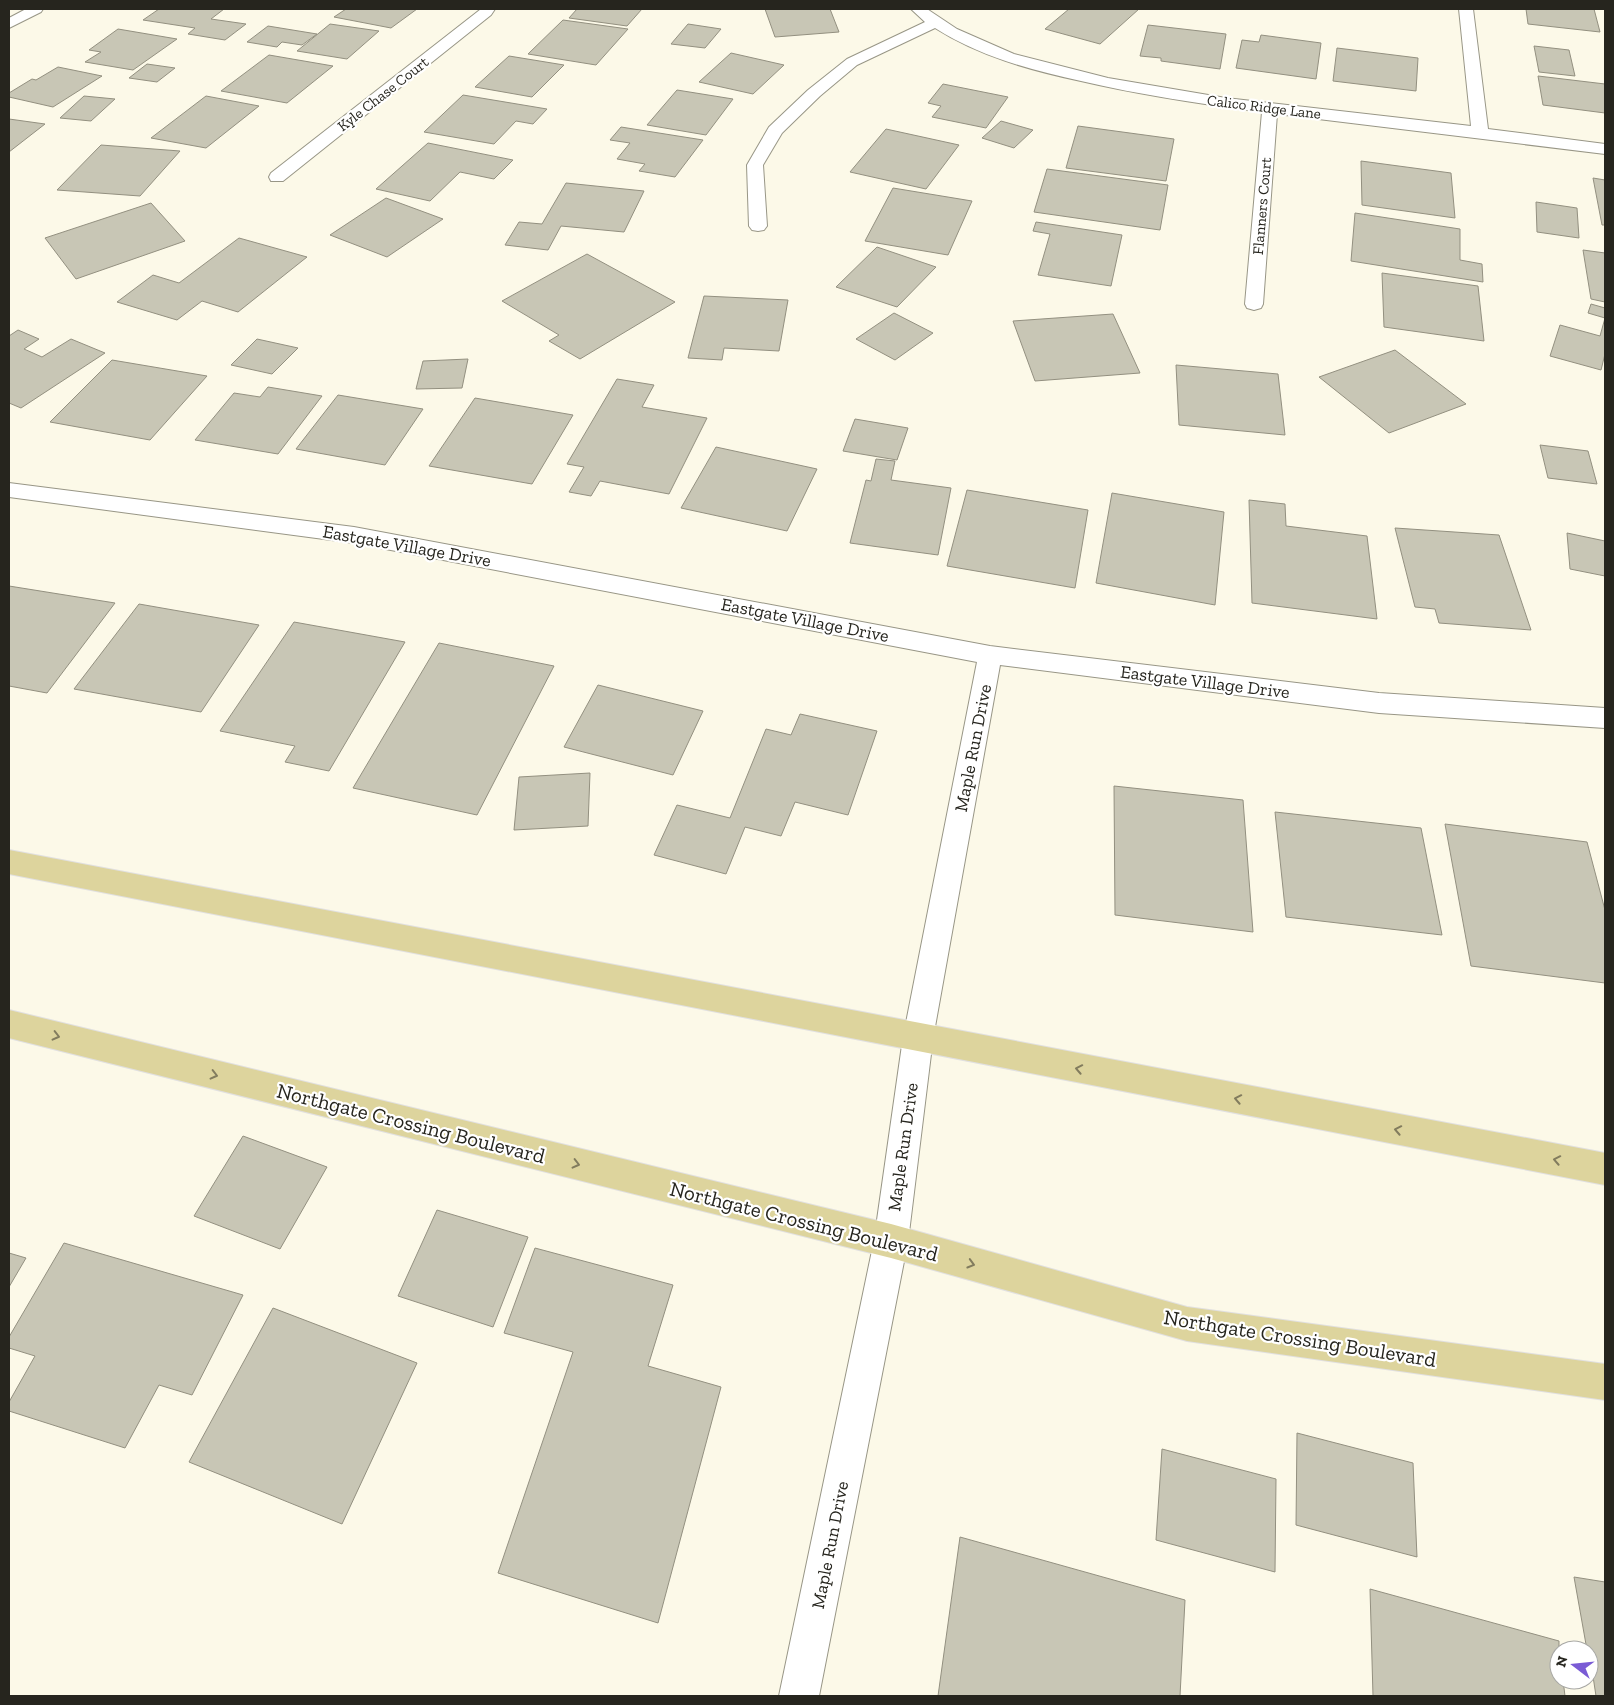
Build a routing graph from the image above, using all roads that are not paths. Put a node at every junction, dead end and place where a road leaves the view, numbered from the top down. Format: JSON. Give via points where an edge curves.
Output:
{"nodes":[{"id":1,"x":36,"y":9,"type":"edge"},
{"id":2,"x":488,"y":9,"type":"edge"},
{"id":3,"x":918,"y":9,"type":"edge"},
{"id":4,"x":1466,"y":9,"type":"edge"},
{"id":5,"x":934,"y":23,"type":"junction"},
{"id":6,"x":9,"y":24,"type":"edge"},
{"id":7,"x":1270,"y":108,"type":"junction"},
{"id":8,"x":1480,"y":132,"type":"junction"},
{"id":9,"x":1605,"y":149,"type":"edge"},
{"id":10,"x":277,"y":178,"type":"dead end"},
{"id":11,"x":758,"y":226,"type":"dead end"},
{"id":12,"x":1254,"y":304,"type":"dead end"},
{"id":13,"x":9,"y":490,"type":"edge"},
{"id":14,"x":990,"y":655,"type":"junction"},
{"id":15,"x":1605,"y":718,"type":"edge"},
{"id":16,"x":9,"y":862,"type":"edge"},
{"id":17,"x":9,"y":1024,"type":"edge"},
{"id":18,"x":918,"y":1038,"type":"junction"},
{"id":19,"x":1605,"y":1169,"type":"edge"},
{"id":20,"x":891,"y":1241,"type":"junction"},
{"id":21,"x":1605,"y":1382,"type":"edge"},
{"id":22,"x":800,"y":1696,"type":"edge"}],
"edges":[{"from":1,"to":6,"type":"street"},
{"from":2,"to":10,"type":"street","name":"Kyle Chase Court"},
{"from":3,"to":5,"type":"street","name":"Calico Ridge Lane"},
{"from":4,"to":8,"type":"street"},
{"from":5,"to":7,"type":"street","name":"Calico Ridge Lane","via":[[984,48],[1094,80],[1176,96]]},
{"from":5,"to":11,"type":"street","via":[[852,62],[775,130],[755,165]]},
{"from":7,"to":8,"type":"street","name":"Calico Ridge Lane"},
{"from":7,"to":12,"type":"street","name":"Flanners Court"},
{"from":8,"to":9,"type":"street","name":"Calico Ridge Lane"},
{"from":13,"to":14,"type":"street","name":"Eastgate Village Drive","via":[[354,535]]},
{"from":14,"to":15,"type":"street","name":"Eastgate Village Drive","via":[[1379,703]]},
{"from":14,"to":18,"type":"street","name":"Maple Run Drive"},
{"from":16,"to":18,"type":"main road"},
{"from":17,"to":20,"type":"main road","name":"Northgate Crossing Boulevard","one_way":true},
{"from":19,"to":18,"type":"main road","one_way":true},
{"from":18,"to":20,"type":"street","name":"Maple Run Drive"},
{"from":20,"to":21,"type":"main road","name":"Northgate Crossing Boulevard","one_way":true,"via":[[1187,1324]]},
{"from":20,"to":22,"type":"street","name":"Maple Run Drive"}]}
